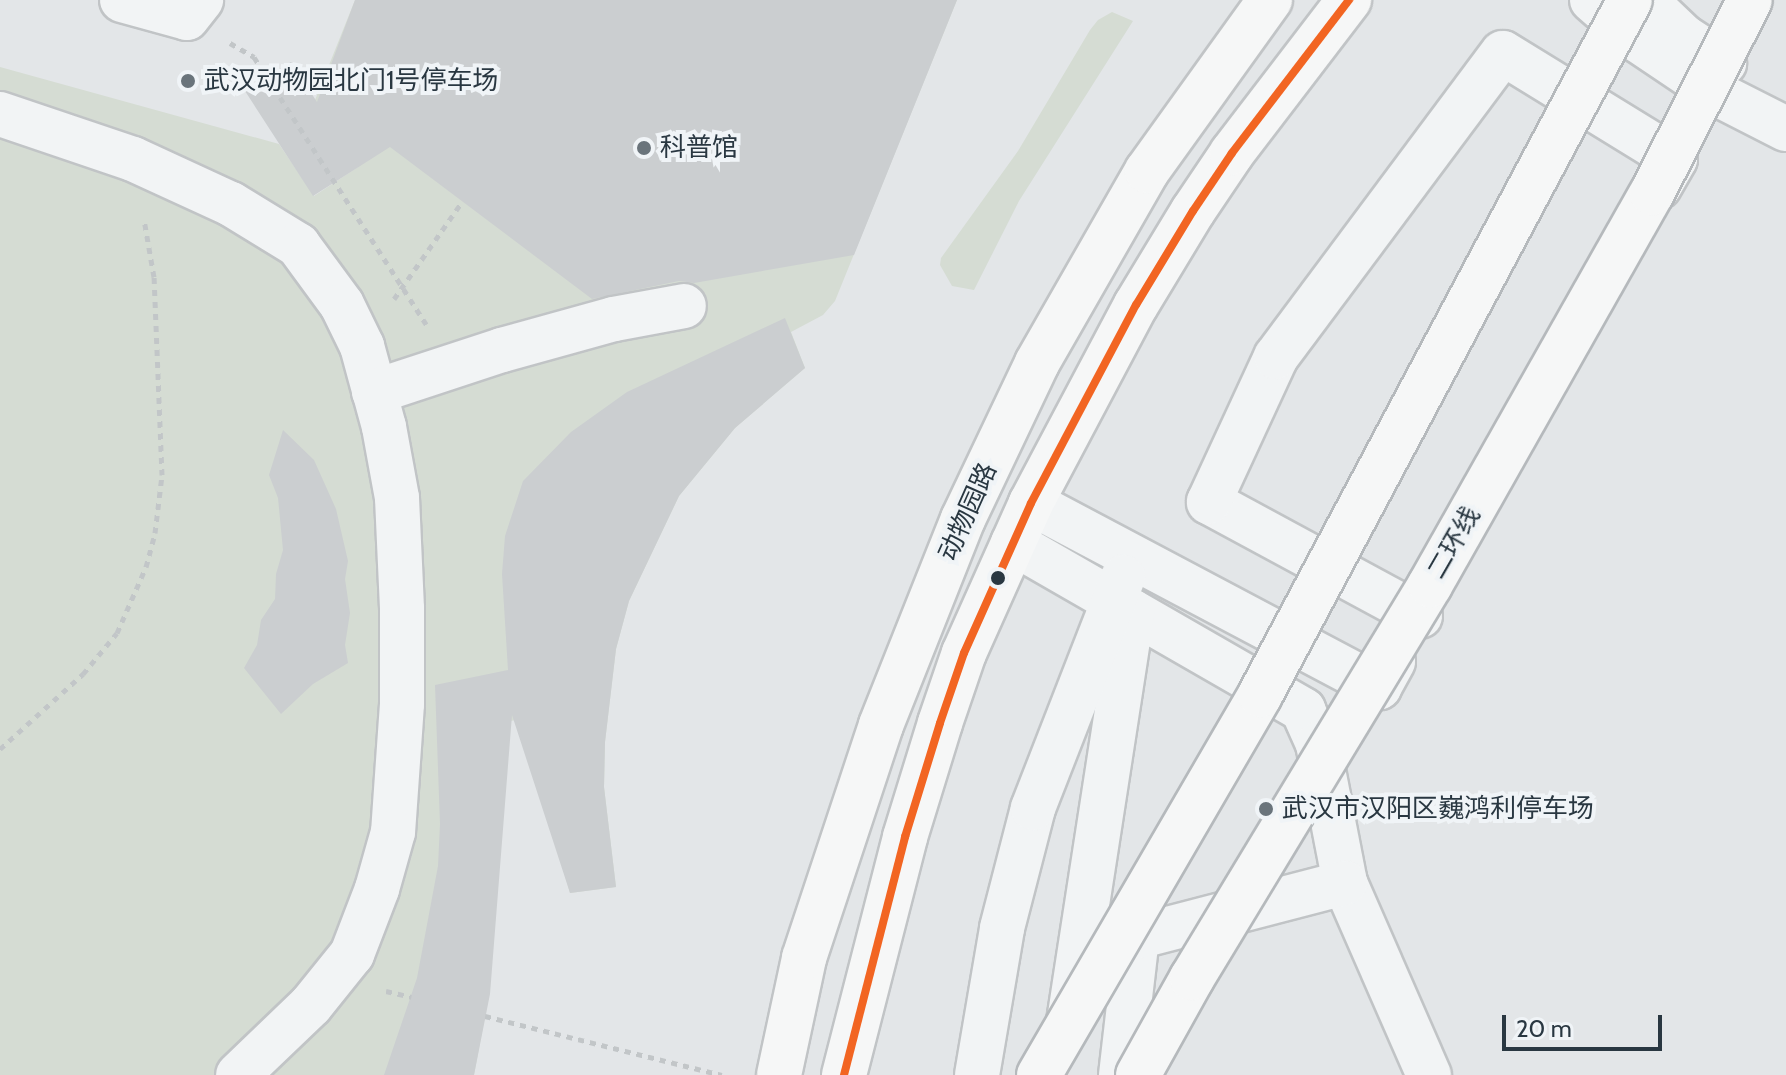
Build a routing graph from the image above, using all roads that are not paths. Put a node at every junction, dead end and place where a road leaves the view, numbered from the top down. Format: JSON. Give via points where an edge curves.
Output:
{"nodes":[{"id":1,"x":122,"y":0,"type":"edge"},
{"id":2,"x":1270,"y":0,"type":"edge"},
{"id":3,"x":1349,"y":0,"type":"edge"},
{"id":4,"x":1592,"y":0,"type":"edge"},
{"id":5,"x":1630,"y":0,"type":"edge"},
{"id":6,"x":1645,"y":0,"type":"edge"},
{"id":7,"x":1750,"y":0,"type":"edge"},
{"id":8,"x":194,"y":9,"type":"edge"},
{"id":9,"x":1786,"y":95,"type":"edge"},
{"id":10,"x":0,"y":114,"type":"edge"},
{"id":11,"x":1786,"y":129,"type":"edge"},
{"id":12,"x":684,"y":306,"type":"dead end"},
{"id":13,"x":374,"y":392,"type":"junction"},
{"id":14,"x":1031,"y":503,"type":"junction"},
{"id":15,"x":1013,"y":543,"type":"junction"},
{"id":16,"x":1131,"y":556,"type":"junction"},
{"id":17,"x":1123,"y":607,"type":"junction"},
{"id":18,"x":1420,"y":616,"type":"junction"},
{"id":19,"x":1345,"y":883,"type":"junction"},
{"id":20,"x":238,"y":1075,"type":"edge"},
{"id":21,"x":779,"y":1075,"type":"edge"},
{"id":22,"x":844,"y":1075,"type":"edge"},
{"id":23,"x":977,"y":1075,"type":"edge"},
{"id":24,"x":1039,"y":1075,"type":"edge"},
{"id":25,"x":1060,"y":1075,"type":"edge"},
{"id":26,"x":1121,"y":1075,"type":"edge"},
{"id":27,"x":1138,"y":1075,"type":"edge"},
{"id":28,"x":1429,"y":1075,"type":"edge"}],
"edges":[{"from":1,"to":8,"type":"lane"},
{"from":2,"to":21,"type":"main road","name":"动物园路","via":[[1147,171],[1037,363],[963,519],[881,725],[804,958]]},
{"from":3,"to":14,"type":"main road","name":"动物园路","via":[[1193,211],[1136,305]]},
{"from":4,"to":11,"type":"lane","via":[[1639,41],[1709,89]]},
{"from":5,"to":24,"type":"main road","bridge":true,"via":[[1260,695]]},
{"from":6,"to":9,"type":"lane","via":[[1684,37]]},
{"from":7,"to":27,"type":"main road","name":"二环线","bridge":true,"via":[[1652,193],[1438,571]]},
{"from":10,"to":13,"type":"lane","via":[[133,159],[231,204],[298,245],[342,305],[362,346]]},
{"from":12,"to":13,"type":"lane","via":[[614,319]]},
{"from":13,"to":20,"type":"lane","via":[[397,498],[402,609],[393,832],[352,954],[311,1005]]},
{"from":14,"to":15,"type":"main road","name":"动物园路"},
{"from":14,"to":16,"type":"lane"},
{"from":15,"to":17,"type":"lane"},
{"from":15,"to":22,"type":"main road","name":"动物园路","via":[[964,653],[940,723]]},
{"from":16,"to":17,"type":"lane"},
{"from":16,"to":18,"type":"lane","via":[[1379,687]]},
{"from":17,"to":19,"type":"lane","via":[[1303,710],[1318,744]]},
{"from":17,"to":23,"type":"lane","via":[[1033,808],[1002,928]]},
{"from":17,"to":25,"type":"lane"},
{"from":18,"to":18,"type":"lane","via":[[1675,159],[1503,53],[1276,357],[1209,502]]},
{"from":19,"to":26,"type":"lane","via":[[1137,937]]},
{"from":19,"to":28,"type":"lane"}]}
